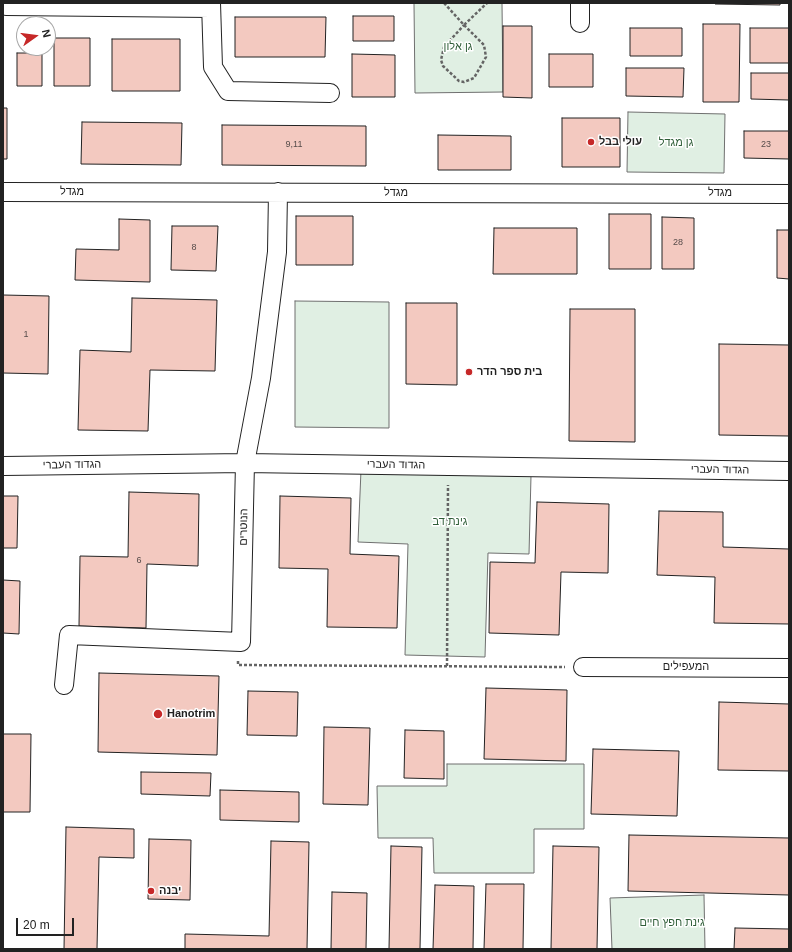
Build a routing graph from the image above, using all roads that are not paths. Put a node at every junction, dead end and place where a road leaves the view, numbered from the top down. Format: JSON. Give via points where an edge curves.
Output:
{"nodes":[{"id":1,"x":580,"y":3,"type":"edge"},
{"id":2,"x":6,"y":6,"type":"dead end"},
{"id":3,"x":211,"y":6,"type":"edge"},
{"id":4,"x":580,"y":23,"type":"dead end"},
{"id":5,"x":330,"y":93,"type":"dead end"},
{"id":6,"x":3,"y":192,"type":"edge"},
{"id":7,"x":278,"y":192,"type":"junction"},
{"id":8,"x":789,"y":194,"type":"edge"},
{"id":9,"x":245,"y":463,"type":"junction"},
{"id":10,"x":3,"y":466,"type":"edge"},
{"id":11,"x":789,"y":471,"type":"edge"},
{"id":12,"x":583,"y":667,"type":"road end"},
{"id":13,"x":789,"y":668,"type":"edge"},
{"id":14,"x":64,"y":685,"type":"dead end"}],
"edges":[{"from":1,"to":4,"type":"street"},
{"from":2,"to":3,"type":"street"},
{"from":3,"to":5,"type":"street","via":[[212,67],[228,91]]},
{"from":6,"to":7,"type":"street","name":"מגדל"},
{"from":7,"to":8,"type":"street","name":"מגדל"},
{"from":7,"to":9,"type":"street","name":"הנוטרים","via":[[277,252],[261,378]]},
{"from":9,"to":10,"type":"street","name":"הגדוד העברי"},
{"from":9,"to":11,"type":"street","name":"הגדוד העברי"},
{"from":9,"to":14,"type":"street","name":"הנוטרים","via":[[241,642],[69,635]]},
{"from":12,"to":13,"type":"street","name":"המעפילים"}]}
